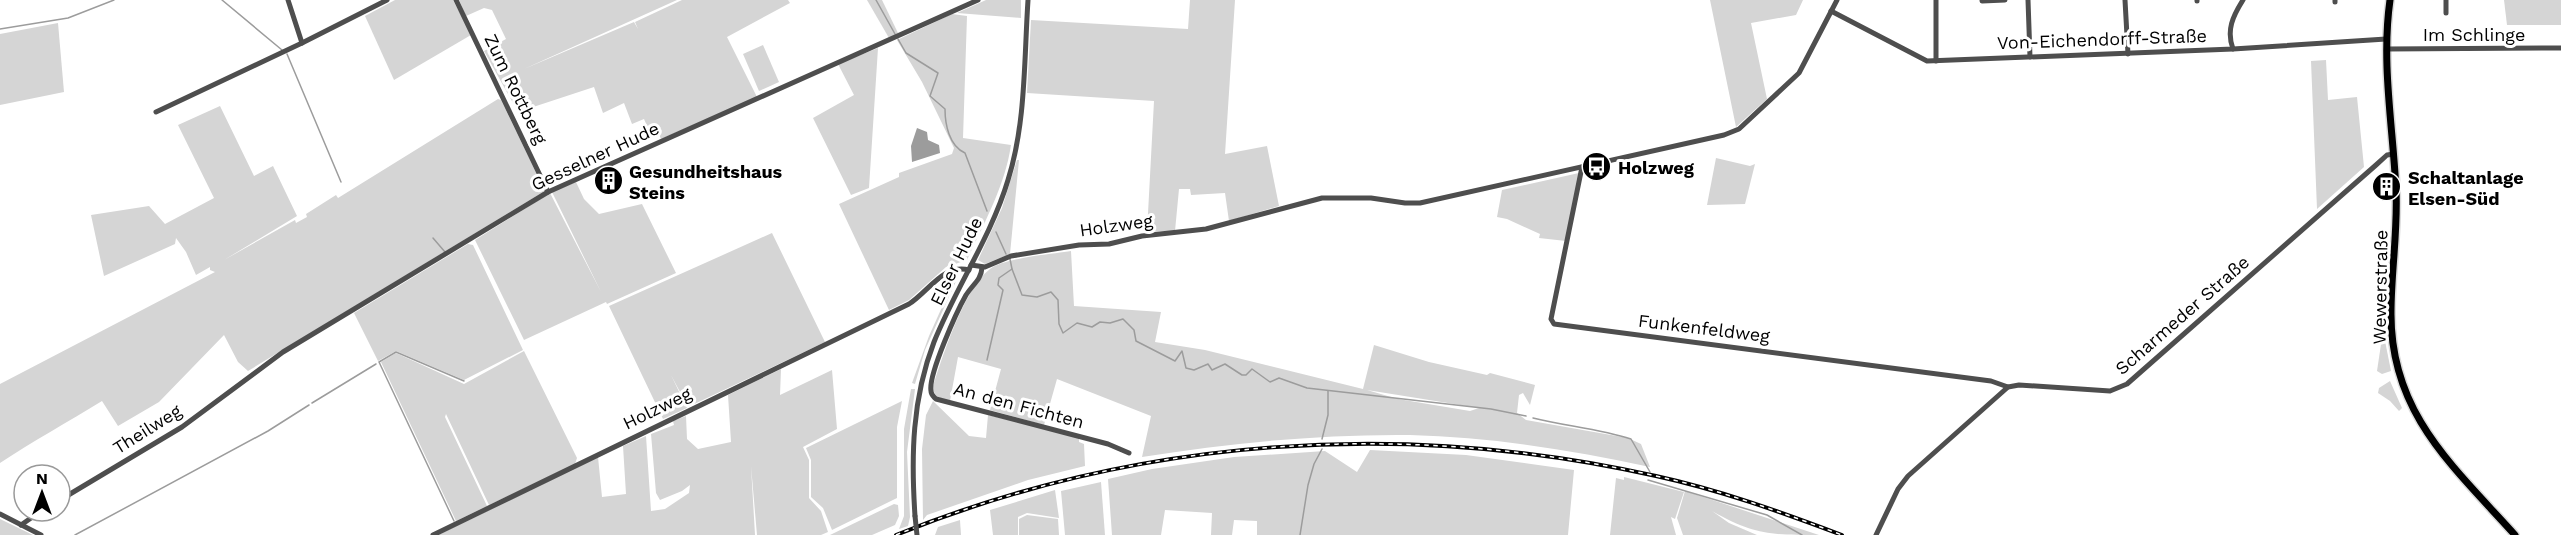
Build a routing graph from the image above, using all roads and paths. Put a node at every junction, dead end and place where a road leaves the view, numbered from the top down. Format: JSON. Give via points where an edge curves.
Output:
{"nodes":[{"id":1,"x":288,"y":0,"type":"edge"},
{"id":2,"x":387,"y":0,"type":"edge"},
{"id":3,"x":456,"y":0,"type":"edge"},
{"id":4,"x":978,"y":0,"type":"edge"},
{"id":5,"x":1028,"y":0,"type":"edge"},
{"id":6,"x":1837,"y":0,"type":"edge"},
{"id":7,"x":1936,"y":0,"type":"edge"},
{"id":8,"x":2006,"y":0,"type":"edge"},
{"id":9,"x":2028,"y":0,"type":"edge"},
{"id":10,"x":2125,"y":0,"type":"edge"},
{"id":11,"x":2243,"y":0,"type":"edge"},
{"id":12,"x":2390,"y":0,"type":"edge"},
{"id":13,"x":2446,"y":0,"type":"edge"},
{"id":14,"x":1982,"y":1,"type":"edge"},
{"id":15,"x":1831,"y":11,"type":"junction"},
{"id":16,"x":2446,"y":13,"type":"dead end"},
{"id":17,"x":2386,"y":39,"type":"junction"},
{"id":18,"x":302,"y":43,"type":"junction"},
{"id":19,"x":2561,"y":48,"type":"edge"},
{"id":20,"x":2233,"y":49,"type":"junction"},
{"id":21,"x":2387,"y":50,"type":"junction"},
{"id":22,"x":2128,"y":54,"type":"junction"},
{"id":23,"x":2030,"y":57,"type":"junction"},
{"id":24,"x":1936,"y":61,"type":"junction"},
{"id":25,"x":156,"y":112,"type":"dead end"},
{"id":26,"x":2394,"y":154,"type":"junction"},
{"id":27,"x":1582,"y":167,"type":"junction"},
{"id":28,"x":548,"y":192,"type":"junction"},
{"id":29,"x":970,"y":267,"type":"junction"},
{"id":30,"x":982,"y":268,"type":"junction"},
{"id":31,"x":246,"y":378,"type":"joint"},
{"id":32,"x":2008,"y":387,"type":"junction"},
{"id":33,"x":1129,"y":453,"type":"dead end"},
{"id":34,"x":72,"y":493,"type":"edge"},
{"id":35,"x":0,"y":514,"type":"edge"},
{"id":36,"x":24,"y":523,"type":"edge"},
{"id":37,"x":21,"y":525,"type":"junction"},
{"id":38,"x":41,"y":535,"type":"edge"},
{"id":39,"x":433,"y":535,"type":"edge"},
{"id":40,"x":916,"y":535,"type":"edge"},
{"id":41,"x":1876,"y":535,"type":"edge"},
{"id":42,"x":2515,"y":535,"type":"edge"}],
"edges":[{"from":1,"to":18,"type":"street"},
{"from":2,"to":18,"type":"street"},
{"from":3,"to":28,"type":"street","name":"Zum Rottberg"},
{"from":4,"to":28,"type":"street","name":"Gesselner Hude"},
{"from":5,"to":29,"type":"street","name":"Elser Hude","via":[[1015,153],[999,206]]},
{"from":6,"to":15,"type":"street","name":"Holzweg"},
{"from":7,"to":24,"type":"street"},
{"from":8,"to":14,"type":"street"},
{"from":9,"to":23,"type":"street"},
{"from":10,"to":22,"type":"street"},
{"from":11,"to":20,"type":"street","via":[[2231,24]]},
{"from":12,"to":17,"type":"main road","name":"Wewerstraße"},
{"from":13,"to":16,"type":"street"},
{"from":15,"to":24,"type":"street","name":"Von-Eichendorff-Straße","via":[[1927,61]]},
{"from":15,"to":27,"type":"street","name":"Holzweg","via":[[1799,73],[1736,131]]},
{"from":17,"to":20,"type":"street","name":"Von-Eichendorff-Straße"},
{"from":17,"to":21,"type":"main road","name":"Wewerstraße"},
{"from":18,"to":25,"type":"street"},
{"from":19,"to":21,"type":"street","name":"Im Schlinge"},
{"from":20,"to":22,"type":"street","name":"Von-Eichendorff-Straße"},
{"from":21,"to":26,"type":"main road","name":"Wewerstraße"},
{"from":22,"to":23,"type":"street","name":"Von-Eichendorff-Straße"},
{"from":23,"to":24,"type":"street","name":"Von-Eichendorff-Straße"},
{"from":26,"to":32,"type":"street","name":"Scharmeder Straße","via":[[2387,155],[2127,384],[2110,390]]},
{"from":26,"to":42,"type":"main road","name":"Wewerstraße","via":[[2391,321],[2398,373],[2426,433]]},
{"from":27,"to":30,"type":"street","name":"Holzweg","via":[[1420,203],[1322,198],[1206,230],[1011,256]]},
{"from":27,"to":32,"type":"street","name":"Funkenfeldweg","via":[[1551,319],[1554,324],[1991,381]]},
{"from":28,"to":31,"type":"street","name":"Gesselner Hude"},
{"from":29,"to":30,"type":"street","name":"Holzweg"},
{"from":29,"to":39,"type":"street","name":"Holzweg","via":[[948,271],[909,304]]},
{"from":29,"to":40,"type":"street","name":"Elser Hude","bridge":true,"via":[[934,342],[920,390],[912,451]]},
{"from":30,"to":33,"type":"street","name":"An den Fichten","via":[[981,277],[950,327],[931,394],[936,399],[1108,444]]},
{"from":31,"to":34,"type":"street","name":"Theilweg","via":[[182,427]]},
{"from":32,"to":41,"type":"street","via":[[1908,476]]},
{"from":35,"to":37,"type":"street"},
{"from":36,"to":37,"type":"street"},
{"from":37,"to":38,"type":"street"}]}
